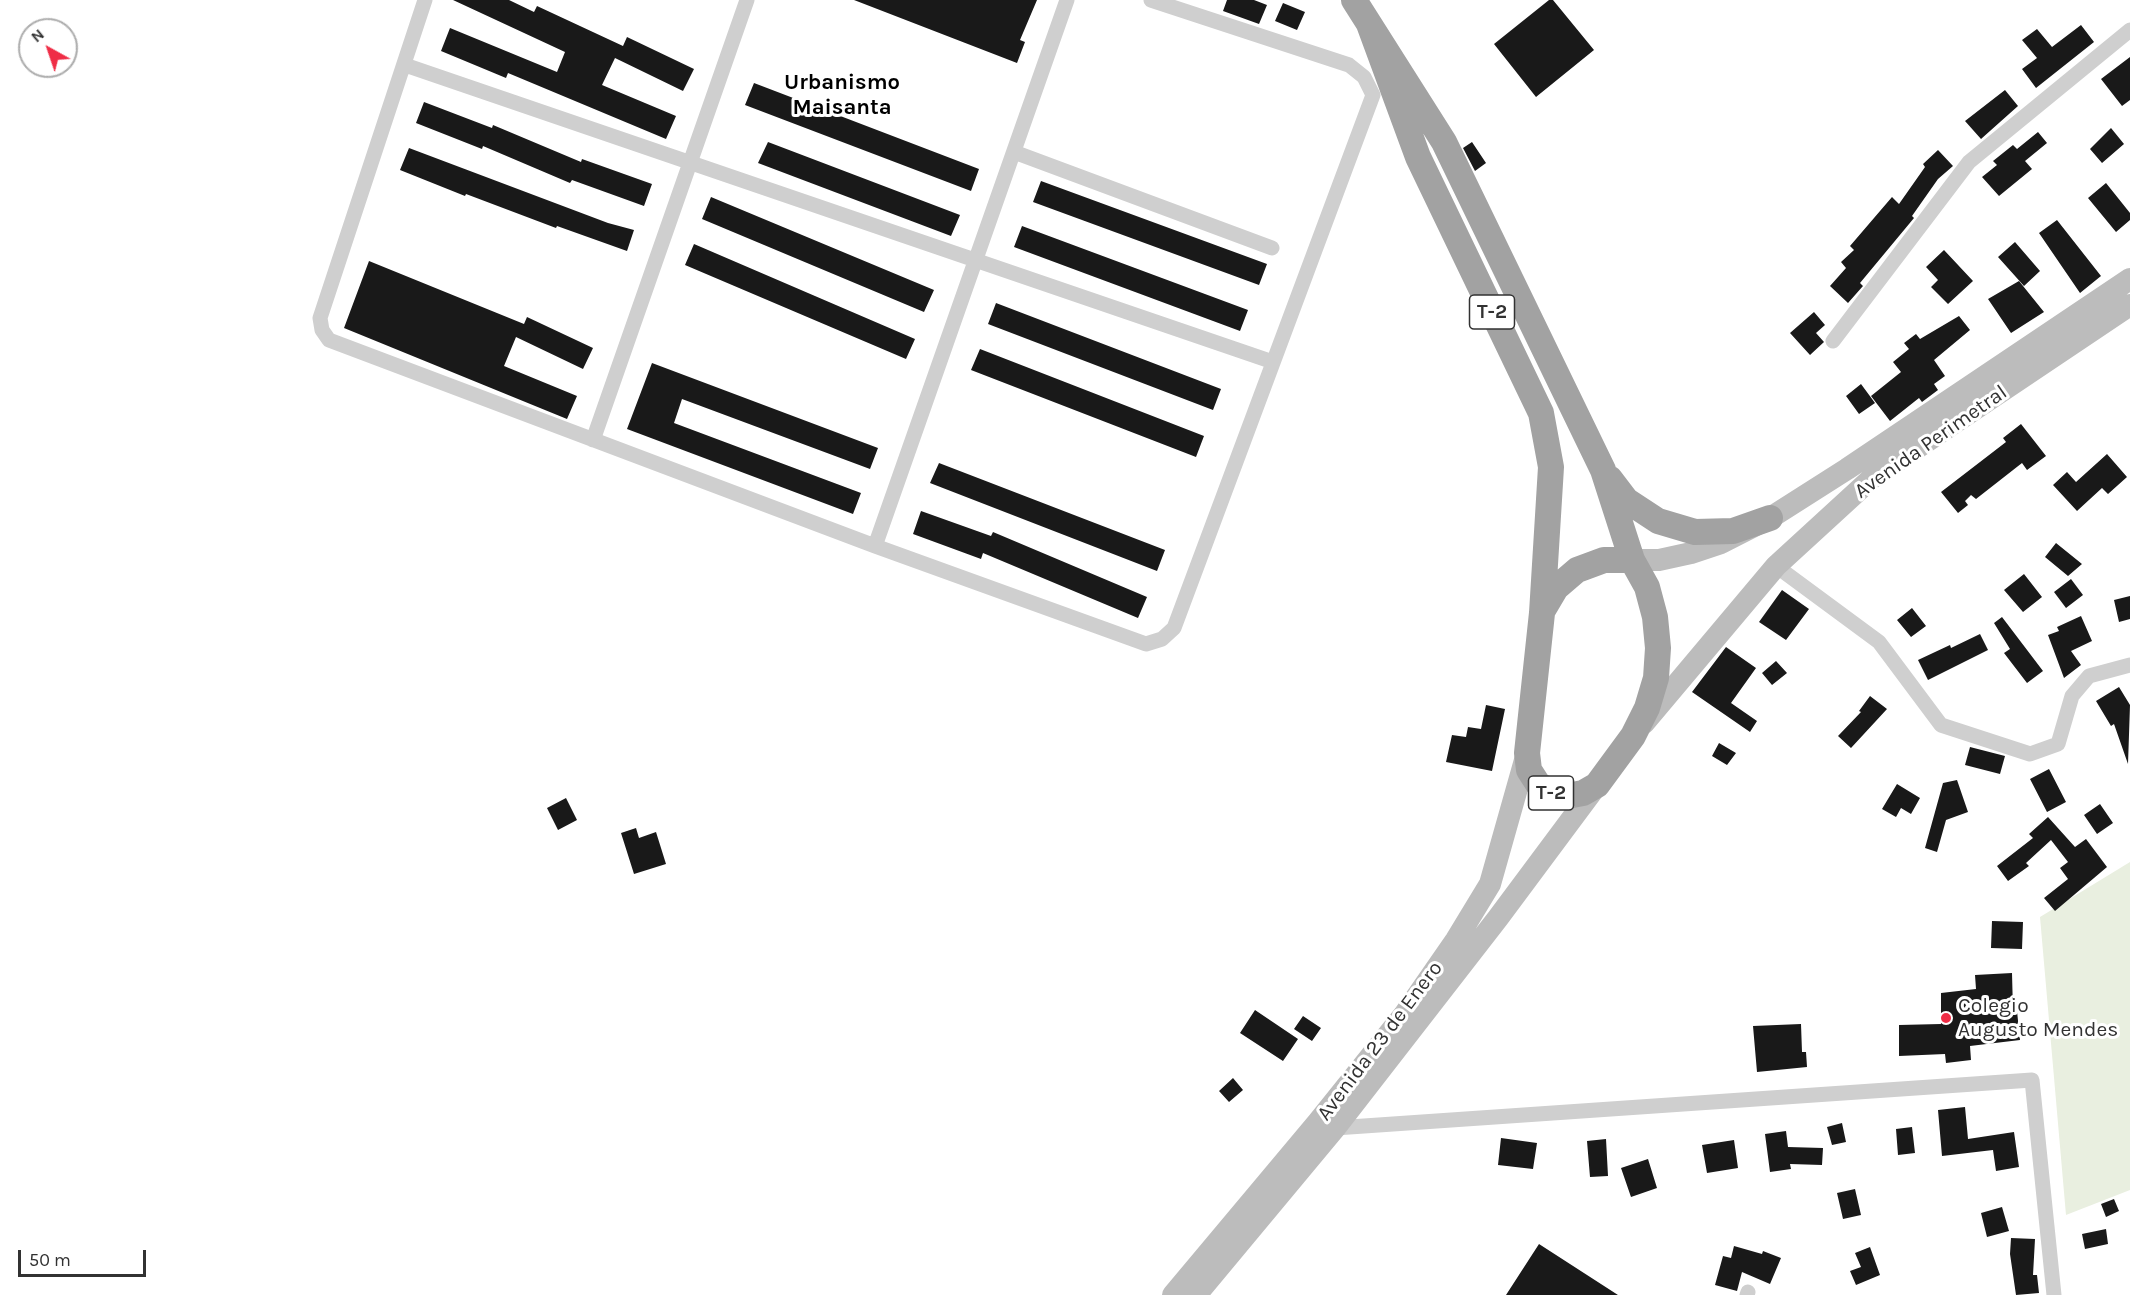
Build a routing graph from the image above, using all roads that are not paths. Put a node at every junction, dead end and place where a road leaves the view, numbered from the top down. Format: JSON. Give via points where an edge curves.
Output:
{"nodes":[{"id":1,"x":425,"y":0,"type":"edge"},
{"id":2,"x":747,"y":0,"type":"edge"},
{"id":3,"x":1067,"y":0,"type":"edge"},
{"id":4,"x":1151,"y":0,"type":"edge"},
{"id":5,"x":1354,"y":0,"type":"edge"},
{"id":6,"x":1368,"y":24,"type":"junction"},
{"id":7,"x":2130,"y":30,"type":"edge"},
{"id":8,"x":405,"y":65,"type":"junction"},
{"id":9,"x":1014,"y":152,"type":"junction"},
{"id":10,"x":690,"y":163,"type":"junction"},
{"id":11,"x":1272,"y":248,"type":"dead end"},
{"id":12,"x":976,"y":261,"type":"junction"},
{"id":13,"x":2130,"y":279,"type":"edge"},
{"id":14,"x":2130,"y":305,"type":"edge"},
{"id":15,"x":1833,"y":341,"type":"dead end"},
{"id":16,"x":1273,"y":362,"type":"junction"},
{"id":17,"x":593,"y":440,"type":"junction"},
{"id":18,"x":1603,"y":470,"type":"junction"},
{"id":19,"x":1770,"y":518,"type":"junction"},
{"id":20,"x":875,"y":546,"type":"junction"},
{"id":21,"x":1632,"y":560,"type":"junction"},
{"id":22,"x":1776,"y":566,"type":"junction"},
{"id":23,"x":1542,"y":613,"type":"junction"},
{"id":24,"x":2130,"y":665,"type":"edge"},
{"id":25,"x":1633,"y":736,"type":"junction"},
{"id":26,"x":1527,"y":753,"type":"junction"},
{"id":27,"x":1597,"y":785,"type":"junction"},
{"id":28,"x":1335,"y":1128,"type":"junction"},
{"id":29,"x":1173,"y":1295,"type":"edge"},
{"id":30,"x":1196,"y":1295,"type":"edge"},
{"id":31,"x":2054,"y":1295,"type":"edge"}],
"edges":[{"from":1,"to":8,"type":"street"},
{"from":2,"to":10,"type":"street"},
{"from":3,"to":9,"type":"street"},
{"from":4,"to":16,"type":"street","via":[[1349,65],[1364,77],[1373,95]]},
{"from":5,"to":6,"type":"highway","number":"T-2"},
{"from":6,"to":18,"type":"highway","number":"T-2","via":[[1444,142]]},
{"from":6,"to":23,"type":"highway","number":"T-2","via":[[1418,157],[1541,413],[1551,467]]},
{"from":7,"to":15,"type":"street","via":[[1970,162]]},
{"from":8,"to":10,"type":"street"},
{"from":8,"to":17,"type":"street","via":[[320,318],[322,330],[334,344]]},
{"from":9,"to":11,"type":"street"},
{"from":9,"to":12,"type":"street"},
{"from":10,"to":12,"type":"street"},
{"from":10,"to":17,"type":"street"},
{"from":12,"to":16,"type":"street"},
{"from":12,"to":20,"type":"street"},
{"from":13,"to":19,"type":"main road","name":"Avenida Perimetral"},
{"from":14,"to":22,"type":"main road","name":"Avenida Perimetral","via":[[1872,478]]},
{"from":16,"to":20,"type":"street","via":[[1174,628],[1162,639],[1138,643]]},
{"from":17,"to":20,"type":"street"},
{"from":18,"to":19,"type":"highway","number":"T-2","via":[[1626,500],[1658,521],[1677,527],[1695,532],[1733,531]]},
{"from":18,"to":21,"type":"highway","number":"T-2"},
{"from":19,"to":21,"type":"main road","name":"Avenida Perimetral","via":[[1691,554]]},
{"from":21,"to":23,"type":"highway","number":"T-2","via":[[1604,560],[1578,570],[1556,588]]},
{"from":21,"to":25,"type":"highway","number":"T-2","via":[[1647,587],[1658,648],[1656,678]]},
{"from":22,"to":24,"type":"street","via":[[1879,642],[1941,725],[2030,754],[2058,744],[2072,696],[2089,676]]},
{"from":22,"to":25,"type":"main road","name":"Avenida Perimetral"},
{"from":23,"to":26,"type":"highway","number":"T-2"},
{"from":25,"to":27,"type":"highway","number":"T-2"},
{"from":26,"to":27,"type":"highway","number":"T-2","via":[[1529,770],[1538,784],[1551,793],[1567,796]]},
{"from":26,"to":29,"type":"main road","name":"Avenida 23 de Enero","number":"T-2","via":[[1490,884],[1456,940],[1404,1014]]},
{"from":27,"to":28,"type":"main road","name":"Avenida 23 de Enero","number":"T-2"},
{"from":28,"to":30,"type":"main road","name":"Avenida 23 de Enero","number":"T-2"},
{"from":28,"to":31,"type":"street","via":[[2032,1080]]}]}
